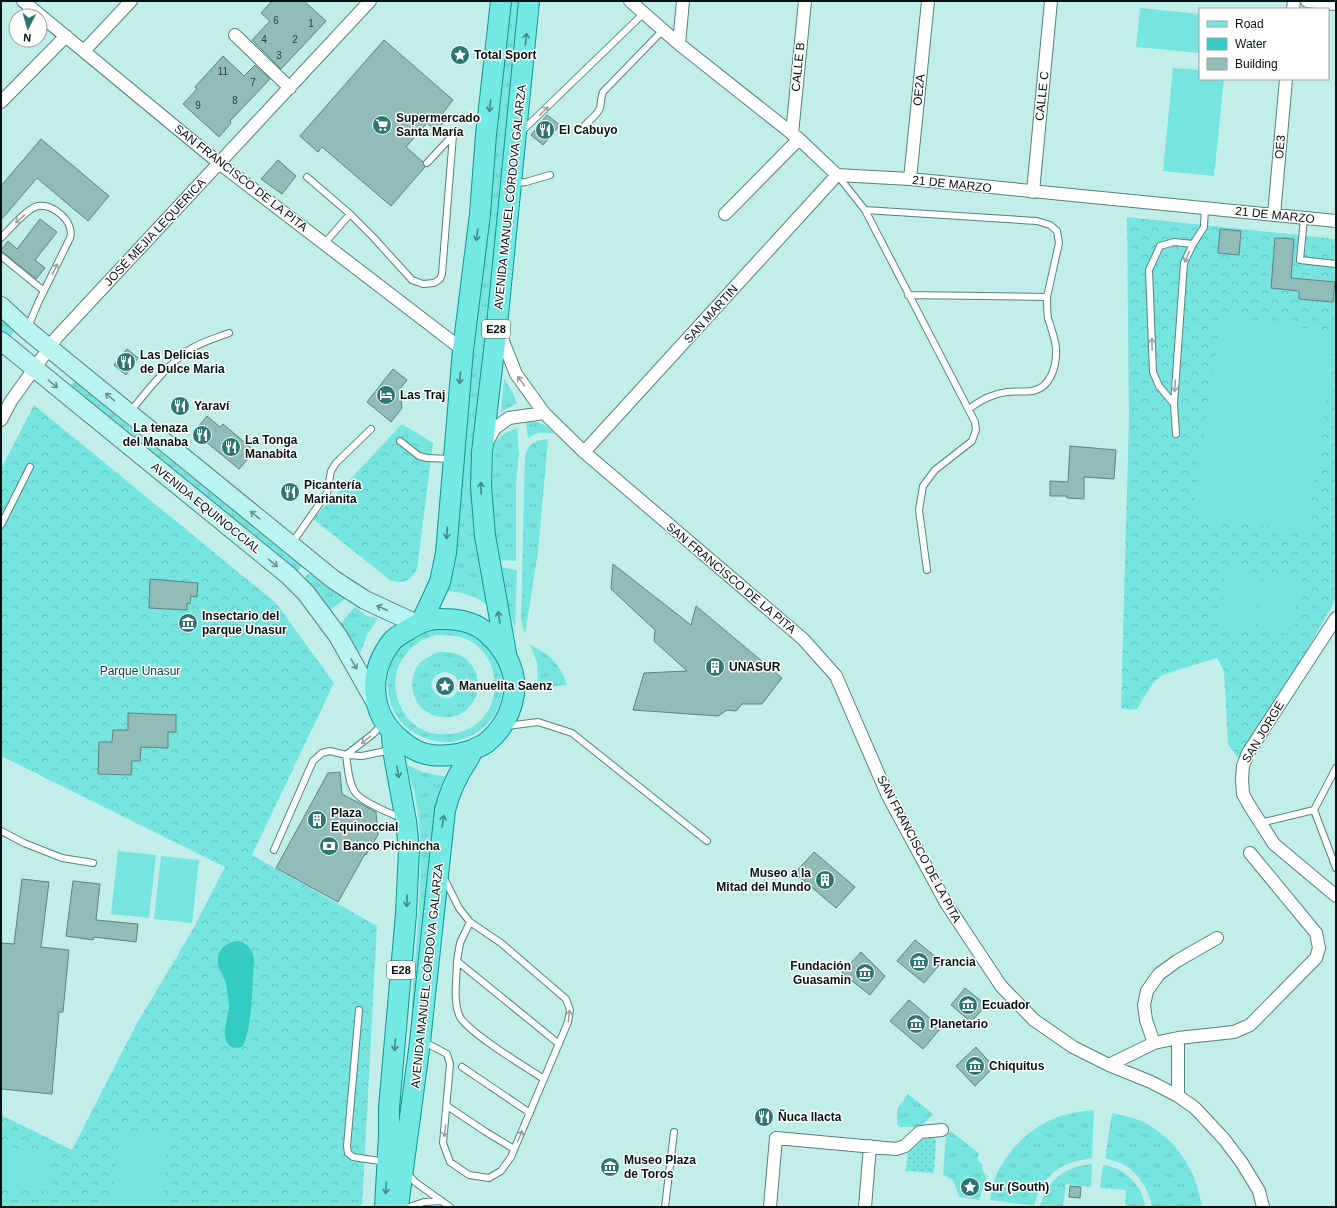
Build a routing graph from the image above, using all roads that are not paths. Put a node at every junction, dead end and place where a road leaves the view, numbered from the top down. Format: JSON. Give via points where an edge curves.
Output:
{"nodes":[{"id":1,"x":23,"y":1,"type":"edge"},
{"id":2,"x":131,"y":1,"type":"edge"},
{"id":3,"x":370,"y":1,"type":"edge"},
{"id":4,"x":501,"y":1,"type":"edge"},
{"id":5,"x":530,"y":1,"type":"edge"},
{"id":6,"x":630,"y":1,"type":"edge"},
{"id":7,"x":683,"y":1,"type":"edge"},
{"id":8,"x":805,"y":1,"type":"edge"},
{"id":9,"x":928,"y":1,"type":"edge"},
{"id":10,"x":1051,"y":1,"type":"edge"},
{"id":11,"x":1307,"y":1,"type":"edge"},
{"id":12,"x":1336,"y":4,"type":"edge"},
{"id":13,"x":39,"y":6,"type":"edge"},
{"id":14,"x":644,"y":13,"type":"junction"},
{"id":15,"x":663,"y":30,"type":"junction"},
{"id":16,"x":235,"y":35,"type":"dead end"},
{"id":17,"x":66,"y":36,"type":"junction"},
{"id":18,"x":679,"y":44,"type":"junction"},
{"id":19,"x":84,"y":51,"type":"junction"},
{"id":20,"x":1286,"y":80,"type":"edge"},
{"id":21,"x":290,"y":88,"type":"junction"},
{"id":22,"x":1,"y":102,"type":"edge"},
{"id":23,"x":585,"y":125,"type":"dead end"},
{"id":24,"x":795,"y":137,"type":"junction"},
{"id":25,"x":516,"y":138,"type":"junction"},
{"id":26,"x":219,"y":163,"type":"junction"},
{"id":27,"x":427,"y":163,"type":"dead end"},
{"id":28,"x":550,"y":175,"type":"dead end"},
{"id":29,"x":837,"y":175,"type":"junction"},
{"id":30,"x":307,"y":177,"type":"dead end"},
{"id":31,"x":910,"y":179,"type":"junction"},
{"id":32,"x":511,"y":183,"type":"junction"},
{"id":33,"x":1033,"y":192,"type":"junction"},
{"id":34,"x":1205,"y":208,"type":"junction"},
{"id":35,"x":865,"y":210,"type":"junction"},
{"id":36,"x":350,"y":214,"type":"junction"},
{"id":37,"x":725,"y":214,"type":"dead end"},
{"id":38,"x":1274,"y":215,"type":"junction"},
{"id":39,"x":1304,"y":218,"type":"junction"},
{"id":40,"x":1336,"y":221,"type":"edge"},
{"id":41,"x":1,"y":238,"type":"edge"},
{"id":42,"x":324,"y":244,"type":"junction"},
{"id":43,"x":1192,"y":244,"type":"junction"},
{"id":44,"x":1,"y":256,"type":"edge"},
{"id":45,"x":1336,"y":264,"type":"edge"},
{"id":46,"x":44,"y":291,"type":"junction"},
{"id":47,"x":908,"y":295,"type":"junction"},
{"id":48,"x":1047,"y":297,"type":"junction"},
{"id":49,"x":1,"y":306,"type":"edge"},
{"id":50,"x":497,"y":326,"type":"junction"},
{"id":51,"x":27,"y":330,"type":"junction"},
{"id":52,"x":229,"y":333,"type":"dead end"},
{"id":53,"x":1,"y":341,"type":"edge"},
{"id":54,"x":50,"y":347,"type":"junction"},
{"id":55,"x":463,"y":350,"type":"junction"},
{"id":56,"x":34,"y":369,"type":"junction"},
{"id":57,"x":1174,"y":404,"type":"junction"},
{"id":58,"x":969,"y":409,"type":"junction"},
{"id":59,"x":129,"y":413,"type":"junction"},
{"id":60,"x":544,"y":413,"type":"junction"},
{"id":61,"x":1,"y":420,"type":"edge"},
{"id":62,"x":371,"y":429,"type":"dead end"},
{"id":63,"x":1176,"y":434,"type":"dead end"},
{"id":64,"x":400,"y":441,"type":"dead end"},
{"id":65,"x":482,"y":452,"type":"junction"},
{"id":66,"x":584,"y":452,"type":"junction"},
{"id":67,"x":453,"y":459,"type":"junction"},
{"id":68,"x":30,"y":467,"type":"dead end"},
{"id":69,"x":1,"y":525,"type":"edge"},
{"id":70,"x":291,"y":544,"type":"junction"},
{"id":71,"x":927,"y":570,"type":"dead end"},
{"id":72,"x":1336,"y":618,"type":"edge"},
{"id":73,"x":419,"y":623,"type":"junction"},
{"id":74,"x":506,"y":655,"type":"junction"},
{"id":75,"x":502,"y":727,"type":"junction"},
{"id":76,"x":387,"y":728,"type":"junction"},
{"id":77,"x":473,"y":750,"type":"junction"},
{"id":78,"x":346,"y":755,"type":"junction"},
{"id":79,"x":1336,"y":768,"type":"edge"},
{"id":80,"x":1314,"y":810,"type":"junction"},
{"id":81,"x":406,"y":821,"type":"junction"},
{"id":82,"x":1260,"y":823,"type":"junction"},
{"id":83,"x":1,"y":831,"type":"edge"},
{"id":84,"x":707,"y":841,"type":"dead end"},
{"id":85,"x":274,"y":850,"type":"dead end"},
{"id":86,"x":1250,"y":853,"type":"dead end"},
{"id":87,"x":93,"y":863,"type":"dead end"},
{"id":88,"x":440,"y":865,"type":"junction"},
{"id":89,"x":1336,"y":868,"type":"edge"},
{"id":90,"x":1336,"y":896,"type":"edge"},
{"id":91,"x":470,"y":922,"type":"junction"},
{"id":92,"x":1217,"y":938,"type":"dead end"},
{"id":93,"x":457,"y":961,"type":"junction"},
{"id":94,"x":359,"y":1010,"type":"dead end"},
{"id":95,"x":397,"y":1022,"type":"junction"},
{"id":96,"x":421,"y":1033,"type":"junction"},
{"id":97,"x":1178,"y":1038,"type":"junction"},
{"id":98,"x":1154,"y":1043,"type":"junction"},
{"id":99,"x":559,"y":1044,"type":"junction"},
{"id":100,"x":1109,"y":1065,"type":"junction"},
{"id":101,"x":462,"y":1067,"type":"dead end"},
{"id":102,"x":544,"y":1079,"type":"junction"},
{"id":103,"x":1178,"y":1096,"type":"junction"},
{"id":104,"x":447,"y":1106,"type":"junction"},
{"id":105,"x":530,"y":1113,"type":"junction"},
{"id":106,"x":942,"y":1130,"type":"dead end"},
{"id":107,"x":674,"y":1132,"type":"dead end"},
{"id":108,"x":870,"y":1146,"type":"junction"},
{"id":109,"x":514,"y":1149,"type":"junction"},
{"id":110,"x":396,"y":1166,"type":"junction"},
{"id":111,"x":442,"y":1201,"type":"junction"},
{"id":112,"x":385,"y":1207,"type":"edge"},
{"id":113,"x":398,"y":1207,"type":"edge"},
{"id":114,"x":409,"y":1207,"type":"edge"},
{"id":115,"x":450,"y":1207,"type":"edge"},
{"id":116,"x":665,"y":1207,"type":"edge"},
{"id":117,"x":770,"y":1207,"type":"edge"},
{"id":118,"x":865,"y":1207,"type":"edge"},
{"id":119,"x":1263,"y":1207,"type":"edge"}],
"edges":[{"from":1,"to":13,"type":"street","name":"SAN FRANCISCO DE LA PITA"},
{"from":2,"to":19,"type":"street"},
{"from":3,"to":21,"type":"street","name":"JOSÉ MEJIA LEQUERICA"},
{"from":4,"to":55,"type":"main road","number":"E28","one_way":true,"via":[[480,214]]},
{"from":25,"to":5,"type":"main road","name":"AVENIDA MANUEL CÓRDOVA GALARZA","number":"E28","one_way":true},
{"from":6,"to":14,"type":"street"},
{"from":7,"to":18,"type":"street"},
{"from":8,"to":24,"type":"street","name":"CALLE B"},
{"from":9,"to":31,"type":"street","name":"OE2A"},
{"from":10,"to":33,"type":"street","name":"CALLE C"},
{"from":11,"to":12,"type":"street"},
{"from":13,"to":17,"type":"street","name":"SAN FRANCISCO DE LA PITA"},
{"from":14,"to":15,"type":"street"},
{"from":25,"to":14,"type":"lane","one_way":true},
{"from":15,"to":18,"type":"street"},
{"from":15,"to":23,"type":"lane","via":[[603,92],[597,114]]},
{"from":16,"to":21,"type":"street"},
{"from":17,"to":19,"type":"street","name":"SAN FRANCISCO DE LA PITA"},
{"from":17,"to":22,"type":"street"},
{"from":18,"to":24,"type":"street"},
{"from":19,"to":26,"type":"street","name":"SAN FRANCISCO DE LA PITA"},
{"from":20,"to":38,"type":"street","name":"OE3"},
{"from":21,"to":26,"type":"street","name":"JOSÉ MEJIA LEQUERICA"},
{"from":24,"to":29,"type":"street"},
{"from":24,"to":37,"type":"street"},
{"from":25,"to":32,"type":"main road","name":"AVENIDA MANUEL CÓRDOVA GALARZA","number":"E28"},
{"from":26,"to":42,"type":"street","name":"SAN FRANCISCO DE LA PITA"},
{"from":26,"to":54,"type":"street","name":"JOSÉ MEJIA LEQUERICA"},
{"from":27,"to":36,"type":"lane","via":[[454,135],[442,274],[434,283],[423,284],[412,280]]},
{"from":28,"to":32,"type":"lane","via":[[526,182]]},
{"from":29,"to":31,"type":"street","name":"21 DE MARZO"},
{"from":29,"to":35,"type":"lane"},
{"from":29,"to":66,"type":"street","name":"SAN MARTIN"},
{"from":30,"to":36,"type":"lane"},
{"from":31,"to":33,"type":"street","name":"21 DE MARZO"},
{"from":32,"to":50,"type":"main road","name":"AVENIDA MANUEL CÓRDOVA GALARZA","number":"E28"},
{"from":33,"to":34,"type":"street","name":"21 DE MARZO"},
{"from":34,"to":38,"type":"street","name":"21 DE MARZO"},
{"from":34,"to":43,"type":"lane","via":[[1204,226]]},
{"from":35,"to":47,"type":"lane"},
{"from":35,"to":48,"type":"lane","via":[[1037,220],[1050,226],[1057,231],[1059,243]]},
{"from":36,"to":42,"type":"lane"},
{"from":38,"to":39,"type":"street","name":"21 DE MARZO"},
{"from":39,"to":40,"type":"street","name":"21 DE MARZO"},
{"from":39,"to":45,"type":"lane","via":[[1300,260]]},
{"from":46,"to":41,"type":"lane","one_way":true,"via":[[72,233],[67,220],[53,210],[37,206]]},
{"from":42,"to":55,"type":"street","name":"SAN FRANCISCO DE LA PITA"},
{"from":43,"to":57,"type":"lane","one_way":true,"via":[[1184,262]]},
{"from":57,"to":43,"type":"lane","one_way":true,"via":[[1159,386],[1152,372],[1149,270],[1160,246],[1174,242]]},
{"from":44,"to":46,"type":"lane"},
{"from":46,"to":51,"type":"lane"},
{"from":47,"to":48,"type":"lane"},
{"from":47,"to":58,"type":"lane"},
{"from":48,"to":58,"type":"lane","via":[[1048,317],[1056,348],[1055,365],[1048,381],[1042,388],[1032,391],[991,395]]},
{"from":49,"to":51,"type":"main road","name":"AVENIDA EQUINOCCIAL"},
{"from":60,"to":50,"type":"street","name":"SAN FRANCISCO DE LA PITA","one_way":true,"via":[[516,374]]},
{"from":50,"to":65,"type":"main road","name":"AVENIDA MANUEL CÓRDOVA GALARZA","number":"E28"},
{"from":51,"to":54,"type":"main road","name":"AVENIDA EQUINOCCIAL"},
{"from":52,"to":59,"type":"lane","via":[[190,350],[172,365]]},
{"from":53,"to":56,"type":"main road","name":"AVENIDA EQUINOCCIAL"},
{"from":54,"to":56,"type":"street","name":"JOSÉ MEJIA LEQUERICA"},
{"from":59,"to":54,"type":"main road","name":"AVENIDA EQUINOCCIAL","one_way":true},
{"from":55,"to":67,"type":"main road","number":"E28","one_way":true},
{"from":56,"to":61,"type":"street","name":"JOSÉ MEJIA LEQUERICA"},
{"from":56,"to":76,"type":"main road","name":"AVENIDA EQUINOCCIAL","one_way":true,"via":[[288,575],[306,593],[338,636]]},
{"from":57,"to":63,"type":"lane"},
{"from":58,"to":71,"type":"lane","via":[[976,430],[972,441],[934,470],[923,486],[919,510]]},
{"from":70,"to":59,"type":"main road","name":"AVENIDA EQUINOCCIAL","one_way":true},
{"from":60,"to":65,"type":"street","via":[[509,418],[495,428]]},
{"from":60,"to":66,"type":"street","name":"SAN FRANCISCO DE LA PITA"},
{"from":62,"to":70,"type":"lane","via":[[336,463],[331,471],[327,493]]},
{"from":64,"to":67,"type":"lane","via":[[419,456]]},
{"from":74,"to":65,"type":"main road","name":"AVENIDA MANUEL CÓRDOVA GALARZA","number":"E28","one_way":true,"via":[[485,536],[481,488]]},
{"from":66,"to":100,"type":"street","name":"SAN FRANCISCO DE LA PITA","via":[[804,639],[836,676],[888,796],[946,903],[1001,986],[1034,1020],[1073,1047]]},
{"from":67,"to":73,"type":"main road","number":"E28","one_way":true,"via":[[440,582]]},
{"from":68,"to":69,"type":"lane"},
{"from":73,"to":70,"type":"main road","name":"AVENIDA EQUINOCCIAL","one_way":true,"via":[[365,600],[334,580]]},
{"from":72,"to":82,"type":"street","name":"SAN JORGE","via":[[1248,753],[1243,766],[1243,794]]},
{"from":73,"to":74,"type":"main road","number":"E28","via":[[435,618],[452,618],[468,622],[484,630]]},
{"from":73,"to":76,"type":"main road","number":"E28","via":[[394,639],[381,658],[375,681]]},
{"from":74,"to":75,"type":"main road","number":"E28","via":[[514,679],[514,694]]},
{"from":75,"to":77,"type":"main road","number":"E28","via":[[484,744]]},
{"from":75,"to":84,"type":"lane","via":[[538,722],[572,733]]},
{"from":76,"to":77,"type":"main road","number":"E28","via":[[410,748],[430,755],[452,756]]},
{"from":76,"to":78,"type":"lane","one_way":true,"via":[[373,734]]},
{"from":76,"to":78,"type":"lane","via":[[362,756]]},
{"from":76,"to":81,"type":"main road","name":"AVENIDA MANUEL CÓRDOVA GALARZA","number":"E28","one_way":true},
{"from":88,"to":77,"type":"main road","name":"AVENIDA MANUEL CÓRDOVA GALARZA","number":"E28","one_way":true,"via":[[443,824],[449,793]]},
{"from":78,"to":81,"type":"lane","via":[[351,785],[356,794],[374,806]]},
{"from":78,"to":85,"type":"lane","via":[[330,751],[322,753],[313,761]]},
{"from":79,"to":80,"type":"lane"},
{"from":80,"to":82,"type":"lane"},
{"from":80,"to":89,"type":"lane"},
{"from":81,"to":95,"type":"main road","name":"AVENIDA MANUEL CÓRDOVA GALARZA","number":"E28","one_way":true,"via":[[409,850],[407,906]]},
{"from":82,"to":90,"type":"street","name":"SAN JORGE","via":[[1274,844]]},
{"from":83,"to":87,"type":"lane","via":[[62,858]]},
{"from":86,"to":97,"type":"street","via":[[1316,933],[1320,948],[1316,958],[1250,1024],[1234,1032]]},
{"from":88,"to":91,"type":"lane","via":[[443,877],[459,908]]},
{"from":88,"to":96,"type":"main road","name":"AVENIDA MANUEL CÓRDOVA GALARZA","number":"E28"},
{"from":91,"to":93,"type":"lane","via":[[460,943]]},
{"from":99,"to":91,"type":"lane","one_way":true,"via":[[570,1010],[566,1000],[501,943]]},
{"from":92,"to":98,"type":"street","via":[[1159,974],[1147,991],[1144,1005],[1146,1020]]},
{"from":93,"to":99,"type":"lane"},
{"from":93,"to":102,"type":"lane","via":[[456,1006],[460,1018],[466,1026]]},
{"from":94,"to":110,"type":"lane","via":[[348,1153],[353,1157]]},
{"from":95,"to":96,"type":"main road"},
{"from":95,"to":110,"type":"main road","name":"AVENIDA MANUEL CÓRDOVA GALARZA","number":"E28","one_way":true,"via":[[388,1108],[389,1135]]},
{"from":96,"to":104,"type":"lane","via":[[428,1044],[447,1054],[450,1064]]},
{"from":96,"to":110,"type":"main road","name":"AVENIDA MANUEL CÓRDOVA GALARZA","number":"E28"},
{"from":97,"to":98,"type":"street"},
{"from":97,"to":103,"type":"street"},
{"from":98,"to":100,"type":"street"},
{"from":99,"to":102,"type":"lane"},
{"from":100,"to":103,"type":"street","name":"SAN FRANCISCO DE LA PITA"},
{"from":101,"to":105,"type":"lane"},
{"from":102,"to":105,"type":"lane"},
{"from":103,"to":119,"type":"street","name":"SAN FRANCISCO DE LA PITA","via":[[1195,1108],[1224,1139],[1259,1191]]},
{"from":104,"to":109,"type":"lane"},
{"from":104,"to":109,"type":"lane","one_way":true,"via":[[443,1143],[450,1162],[469,1175],[489,1178],[501,1171]]},
{"from":109,"to":105,"type":"lane","one_way":true},
{"from":106,"to":108,"type":"street","via":[[920,1132],[905,1146],[896,1149]]},
{"from":107,"to":116,"type":"lane"},
{"from":108,"to":117,"type":"street","via":[[776,1138]]},
{"from":108,"to":118,"type":"street"},
{"from":110,"to":111,"type":"lane"},
{"from":110,"to":112,"type":"main road","name":"AVENIDA MANUEL CÓRDOVA GALARZA","number":"E28","one_way":true},
{"from":110,"to":113,"type":"main road","name":"AVENIDA MANUEL CÓRDOVA GALARZA","number":"E28"},
{"from":111,"to":114,"type":"lane","via":[[424,1202]]},
{"from":111,"to":115,"type":"lane"}]}
